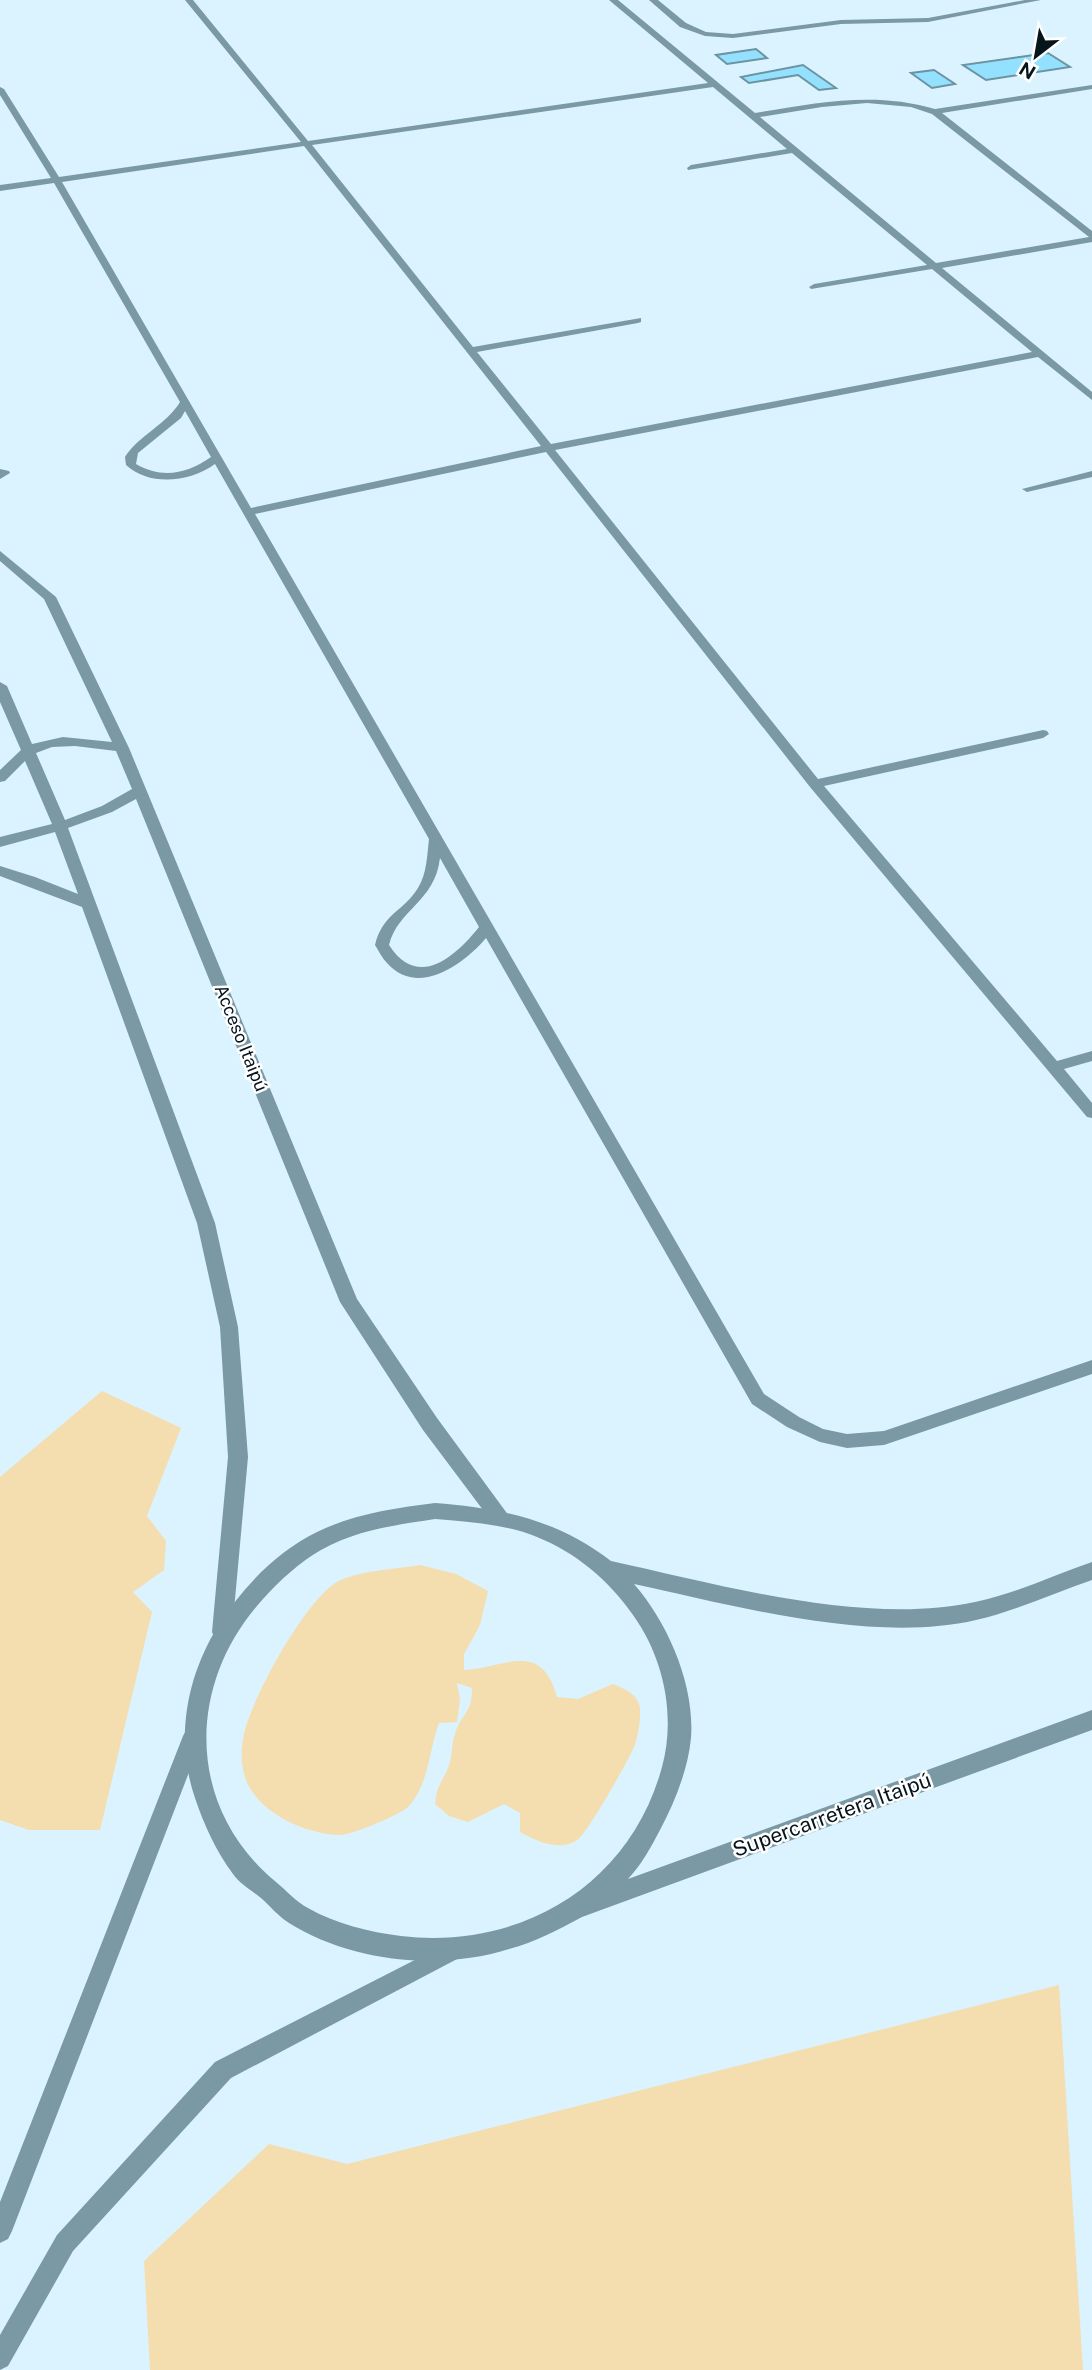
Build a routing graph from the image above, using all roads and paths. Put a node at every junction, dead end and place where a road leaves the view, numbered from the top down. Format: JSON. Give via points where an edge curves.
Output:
{"nodes":[{"id":1,"x":189,"y":0,"type":"edge"},
{"id":2,"x":614,"y":0,"type":"edge"},
{"id":3,"x":653,"y":0,"type":"edge"},
{"id":4,"x":1037,"y":0,"type":"edge"},
{"id":5,"x":714,"y":84,"type":"junction"},
{"id":6,"x":1092,"y":87,"type":"edge"},
{"id":7,"x":0,"y":89,"type":"edge"},
{"id":8,"x":935,"y":113,"type":"junction"},
{"id":9,"x":754,"y":117,"type":"junction"},
{"id":10,"x":306,"y":144,"type":"junction"},
{"id":11,"x":793,"y":149,"type":"junction"},
{"id":12,"x":691,"y":168,"type":"dead end"},
{"id":13,"x":57,"y":180,"type":"junction"},
{"id":14,"x":0,"y":188,"type":"edge"},
{"id":15,"x":1092,"y":237,"type":"edge"},
{"id":16,"x":934,"y":266,"type":"junction"},
{"id":17,"x":814,"y":287,"type":"dead end"},
{"id":18,"x":638,"y":320,"type":"dead end"},
{"id":19,"x":470,"y":350,"type":"junction"},
{"id":20,"x":1040,"y":354,"type":"junction"},
{"id":21,"x":1092,"y":397,"type":"edge"},
{"id":22,"x":185,"y":402,"type":"junction"},
{"id":23,"x":548,"y":448,"type":"junction"},
{"id":24,"x":217,"y":458,"type":"junction"},
{"id":25,"x":1092,"y":474,"type":"edge"},
{"id":26,"x":1027,"y":489,"type":"dead end"},
{"id":27,"x":248,"y":512,"type":"junction"},
{"id":28,"x":0,"y":555,"type":"edge"},
{"id":29,"x":0,"y":686,"type":"edge"},
{"id":30,"x":1043,"y":734,"type":"dead end"},
{"id":31,"x":122,"y":748,"type":"junction"},
{"id":32,"x":28,"y":752,"type":"junction"},
{"id":33,"x":0,"y":778,"type":"edge"},
{"id":34,"x":815,"y":784,"type":"junction"},
{"id":35,"x":140,"y":790,"type":"junction"},
{"id":36,"x":61,"y":828,"type":"junction"},
{"id":37,"x":436,"y":838,"type":"junction"},
{"id":38,"x":0,"y":842,"type":"edge"},
{"id":39,"x":0,"y":871,"type":"edge"},
{"id":40,"x":86,"y":902,"type":"junction"},
{"id":41,"x":486,"y":927,"type":"junction"},
{"id":42,"x":1092,"y":1056,"type":"edge"},
{"id":43,"x":1054,"y":1067,"type":"junction"},
{"id":44,"x":1092,"y":1113,"type":"edge"},
{"id":45,"x":1092,"y":1367,"type":"edge"},
{"id":46,"x":499,"y":1516,"type":"junction"},
{"id":47,"x":607,"y":1569,"type":"junction"},
{"id":48,"x":1092,"y":1571,"type":"edge"},
{"id":49,"x":222,"y":1632,"type":"junction"},
{"id":50,"x":1092,"y":1720,"type":"edge"},
{"id":51,"x":193,"y":1736,"type":"junction"},
{"id":52,"x":573,"y":1909,"type":"junction"},
{"id":53,"x":455,"y":1950,"type":"junction"},
{"id":54,"x":0,"y":2231,"type":"edge"},
{"id":55,"x":1,"y":2346,"type":"edge"}],
"edges":[{"from":1,"to":10,"type":"lane"},
{"from":2,"to":5,"type":"lane"},
{"from":3,"to":4,"type":"lane","via":[[683,25],[705,34],[733,37],[841,22],[928,20]]},
{"from":5,"to":9,"type":"lane"},
{"from":5,"to":10,"type":"lane"},
{"from":6,"to":8,"type":"lane"},
{"from":7,"to":13,"type":"lane"},
{"from":8,"to":9,"type":"lane","via":[[915,105],[867,99]]},
{"from":8,"to":15,"type":"lane","via":[[1077,218]]},
{"from":9,"to":11,"type":"lane"},
{"from":10,"to":13,"type":"lane"},
{"from":10,"to":19,"type":"lane"},
{"from":11,"to":12,"type":"lane"},
{"from":11,"to":16,"type":"lane"},
{"from":13,"to":14,"type":"lane"},
{"from":13,"to":22,"type":"lane"},
{"from":15,"to":16,"type":"lane"},
{"from":16,"to":17,"type":"lane"},
{"from":16,"to":20,"type":"lane"},
{"from":18,"to":19,"type":"lane"},
{"from":19,"to":23,"type":"lane"},
{"from":20,"to":21,"type":"lane"},
{"from":20,"to":23,"type":"lane"},
{"from":22,"to":24,"type":"lane"},
{"from":22,"to":24,"type":"lane","via":[[177,416],[134,451],[131,465],[153,477],[184,476]]},
{"from":23,"to":27,"type":"lane"},
{"from":23,"to":34,"type":"lane"},
{"from":24,"to":27,"type":"lane"},
{"from":25,"to":26,"type":"lane"},
{"from":27,"to":37,"type":"lane"},
{"from":28,"to":31,"type":"street","name":"Acceso Itaipú","via":[[50,597]]},
{"from":29,"to":32,"type":"street"},
{"from":30,"to":34,"type":"lane"},
{"from":31,"to":32,"type":"street","via":[[67,741]]},
{"from":31,"to":35,"type":"street","name":"Acceso Itaipú"},
{"from":32,"to":33,"type":"street"},
{"from":32,"to":36,"type":"street"},
{"from":34,"to":43,"type":"lane"},
{"from":35,"to":36,"type":"street"},
{"from":35,"to":46,"type":"street","name":"Acceso Itaipú","via":[[349,1302],[430,1424]]},
{"from":36,"to":38,"type":"street"},
{"from":36,"to":40,"type":"street"},
{"from":37,"to":41,"type":"lane"},
{"from":37,"to":41,"type":"lane","via":[[424,891],[386,929],[382,945],[394,963],[411,971],[431,972],[470,949]]},
{"from":39,"to":40,"type":"street"},
{"from":40,"to":49,"type":"street","via":[[206,1223],[229,1327],[238,1457]]},
{"from":41,"to":45,"type":"lane","via":[[758,1399],[820,1435],[847,1441],[884,1438]]},
{"from":42,"to":43,"type":"lane"},
{"from":43,"to":44,"type":"lane"},
{"from":46,"to":47,"type":"street","name":"Supercarretera Itaipú","via":[[557,1536]]},
{"from":46,"to":49,"type":"street","name":"Supercarretera Itaipú","via":[[435,1511],[372,1520],[313,1545],[261,1583]]},
{"from":47,"to":48,"type":"street","name":"Supercarretera Itaipú","via":[[764,1603],[896,1619],[976,1611]]},
{"from":47,"to":52,"type":"street","name":"Supercarretera Itaipú","via":[[649,1617],[669,1662],[680,1738],[664,1802],[628,1862]]},
{"from":49,"to":51,"type":"street","name":"Supercarretera Itaipú","via":[[201,1682]]},
{"from":50,"to":52,"type":"street","name":"Supercarretera Itaipú"},
{"from":51,"to":53,"type":"street","name":"Supercarretera Itaipú","via":[[205,1805],[241,1867],[299,1916],[373,1945]]},
{"from":51,"to":54,"type":"lane"},
{"from":52,"to":53,"type":"street","name":"Supercarretera Itaipú","via":[[517,1936]]},
{"from":53,"to":55,"type":"lane","via":[[223,2070],[65,2243]]}]}
